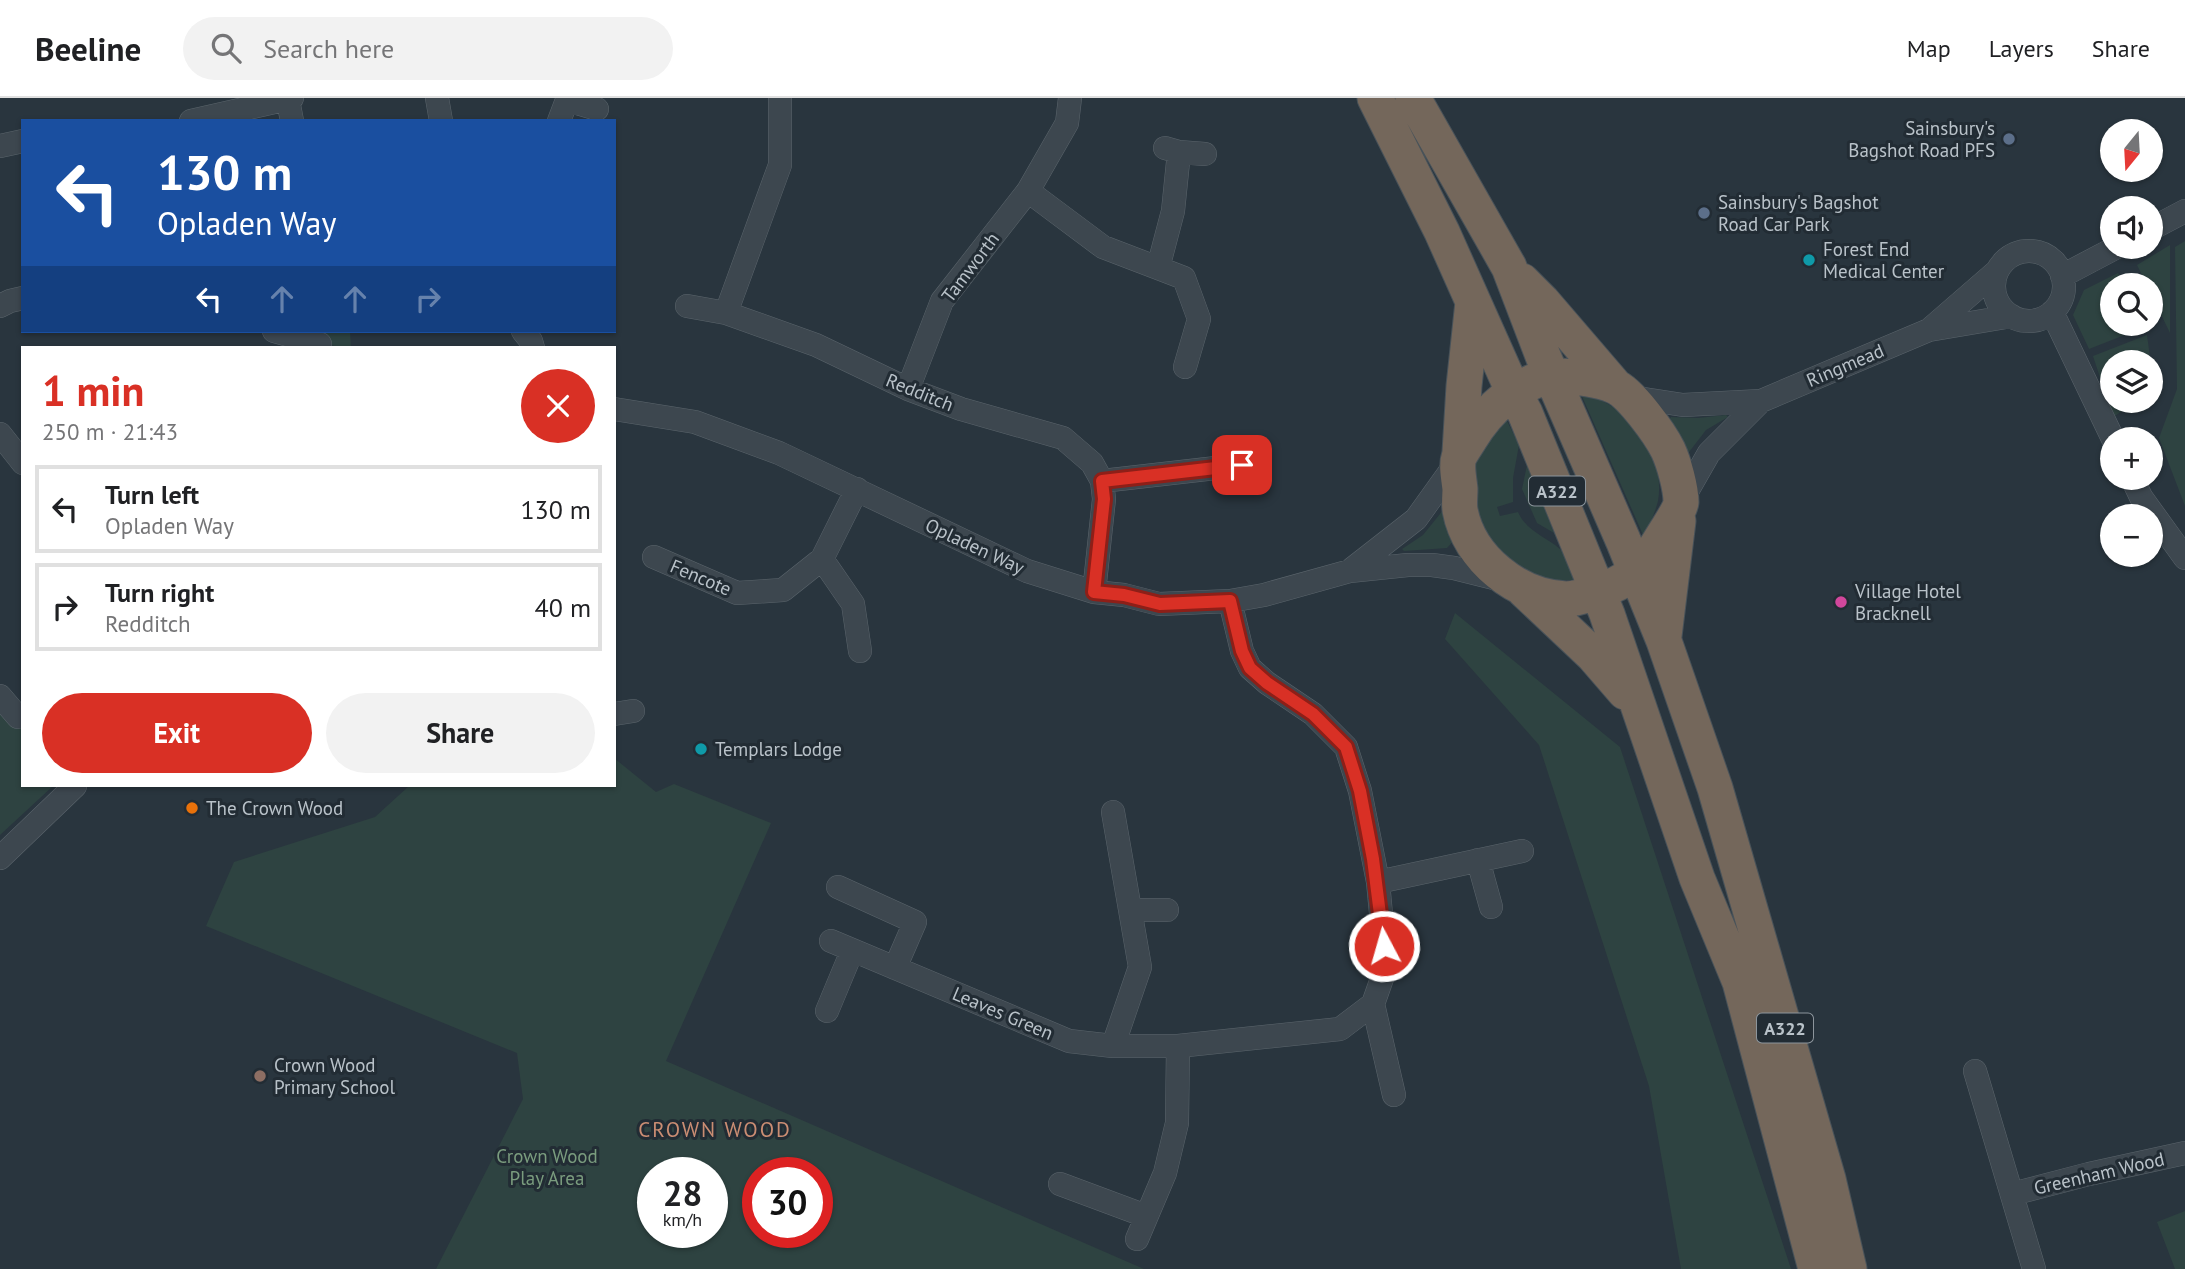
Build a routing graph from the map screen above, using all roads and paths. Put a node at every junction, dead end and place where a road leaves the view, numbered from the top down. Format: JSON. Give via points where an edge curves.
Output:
{"nodes":[{"id":1,"x":437,"y":98,"type":"edge"},
{"id":2,"x":780,"y":98,"type":"edge"},
{"id":3,"x":1070,"y":98,"type":"edge"},
{"id":4,"x":1375,"y":98,"type":"edge"},
{"id":5,"x":1413,"y":98,"type":"edge"},
{"id":6,"x":291,"y":106,"type":"edge"},
{"id":7,"x":597,"y":109,"type":"dead end"},
{"id":8,"x":204,"y":119,"type":"edge"},
{"id":9,"x":441,"y":119,"type":"edge"},
{"id":10,"x":560,"y":119,"type":"edge"},
{"id":11,"x":21,"y":141,"type":"edge"},
{"id":12,"x":0,"y":146,"type":"edge"},
{"id":13,"x":1205,"y":154,"type":"dead end"},
{"id":14,"x":1028,"y":191,"type":"junction"},
{"id":15,"x":2185,"y":211,"type":"edge"},
{"id":16,"x":2163,"y":223,"type":"edge"},
{"id":17,"x":2100,"y":256,"type":"edge"},
{"id":18,"x":1509,"y":267,"type":"junction"},
{"id":19,"x":1158,"y":268,"type":"junction"},
{"id":20,"x":1997,"y":271,"type":"junction"},
{"id":21,"x":2062,"y":276,"type":"junction"},
{"id":22,"x":21,"y":298,"type":"edge"},
{"id":23,"x":1473,"y":301,"type":"junction"},
{"id":24,"x":0,"y":306,"type":"edge"},
{"id":25,"x":687,"y":306,"type":"dead end"},
{"id":26,"x":2052,"y":312,"type":"junction"},
{"id":27,"x":726,"y":313,"type":"junction"},
{"id":28,"x":2012,"y":316,"type":"junction"},
{"id":29,"x":1929,"y":330,"type":"junction"},
{"id":30,"x":280,"y":338,"type":"edge"},
{"id":31,"x":320,"y":344,"type":"dead end"},
{"id":32,"x":1185,"y":367,"type":"dead end"},
{"id":33,"x":1551,"y":375,"type":"junction"},
{"id":34,"x":908,"y":389,"type":"junction"},
{"id":35,"x":1513,"y":391,"type":"junction"},
{"id":36,"x":1623,"y":392,"type":"junction"},
{"id":37,"x":1761,"y":401,"type":"junction"},
{"id":38,"x":616,"y":410,"type":"edge"},
{"id":39,"x":2107,"y":427,"type":"edge"},
{"id":40,"x":0,"y":434,"type":"edge"},
{"id":41,"x":1459,"y":457,"type":"junction"},
{"id":42,"x":13,"y":463,"type":"edge"},
{"id":43,"x":1242,"y":465,"type":"dead end"},
{"id":44,"x":1102,"y":481,"type":"junction"},
{"id":45,"x":857,"y":489,"type":"junction"},
{"id":46,"x":2138,"y":490,"type":"edge"},
{"id":47,"x":1680,"y":505,"type":"junction"},
{"id":48,"x":654,"y":557,"type":"dead end"},
{"id":49,"x":2185,"y":558,"type":"edge"},
{"id":50,"x":822,"y":559,"type":"junction"},
{"id":51,"x":1350,"y":571,"type":"junction"},
{"id":52,"x":1636,"y":573,"type":"junction"},
{"id":53,"x":1518,"y":586,"type":"junction"},
{"id":54,"x":1094,"y":592,"type":"junction"},
{"id":55,"x":1598,"y":592,"type":"junction"},
{"id":56,"x":1230,"y":601,"type":"junction"},
{"id":57,"x":1664,"y":641,"type":"junction"},
{"id":58,"x":860,"y":651,"type":"dead end"},
{"id":59,"x":0,"y":696,"type":"edge"},
{"id":60,"x":1637,"y":705,"type":"junction"},
{"id":61,"x":18,"y":717,"type":"dead end"},
{"id":62,"x":74,"y":787,"type":"edge"},
{"id":63,"x":1113,"y":812,"type":"dead end"},
{"id":64,"x":1522,"y":851,"type":"dead end"},
{"id":65,"x":0,"y":858,"type":"edge"},
{"id":66,"x":1478,"y":860,"type":"junction"},
{"id":67,"x":1378,"y":882,"type":"junction"},
{"id":68,"x":838,"y":887,"type":"dead end"},
{"id":69,"x":1491,"y":906,"type":"dead end"},
{"id":70,"x":1167,"y":910,"type":"dead end"},
{"id":71,"x":1132,"y":911,"type":"junction"},
{"id":72,"x":831,"y":941,"type":"dead end"},
{"id":73,"x":852,"y":951,"type":"junction"},
{"id":74,"x":895,"y":968,"type":"junction"},
{"id":75,"x":1373,"y":1004,"type":"junction"},
{"id":76,"x":827,"y":1011,"type":"dead end"},
{"id":77,"x":1113,"y":1046,"type":"junction"},
{"id":78,"x":1178,"y":1046,"type":"junction"},
{"id":79,"x":1975,"y":1071,"type":"dead end"},
{"id":80,"x":1394,"y":1096,"type":"dead end"},
{"id":81,"x":2185,"y":1153,"type":"edge"},
{"id":82,"x":1060,"y":1184,"type":"dead end"},
{"id":83,"x":2012,"y":1194,"type":"junction"},
{"id":84,"x":1146,"y":1216,"type":"junction"},
{"id":85,"x":1137,"y":1239,"type":"dead end"},
{"id":86,"x":1816,"y":1269,"type":"edge"},
{"id":87,"x":1849,"y":1269,"type":"edge"},
{"id":88,"x":2034,"y":1269,"type":"edge"}],
"edges":[{"from":1,"to":9,"type":"street"},
{"from":2,"to":27,"type":"street","via":[[780,165]]},
{"from":3,"to":14,"type":"street","name":"Tamworth","via":[[1068,123]]},
{"from":4,"to":23,"type":"highway","number":"A322"},
{"from":5,"to":18,"type":"highway","number":"A322"},
{"from":6,"to":8,"type":"street"},
{"from":7,"to":10,"type":"street","via":[[567,100]]},
{"from":11,"to":12,"type":"street"},
{"from":13,"to":19,"type":"street","via":[[1172,150],[1173,211]]},
{"from":14,"to":19,"type":"street","via":[[1103,247]]},
{"from":14,"to":34,"type":"street","name":"Tamworth","via":[[942,301]]},
{"from":15,"to":16,"type":"street"},
{"from":17,"to":21,"type":"street"},
{"from":18,"to":33,"type":"highway","number":"A322"},
{"from":18,"to":36,"type":"highway","number":"A322"},
{"from":19,"to":32,"type":"street","via":[[1184,278],[1199,319]]},
{"from":20,"to":21,"type":"street","via":[[2004,261],[2029,251],[2049,258]]},
{"from":20,"to":28,"type":"street","via":[[1996,298]]},
{"from":20,"to":29,"type":"street","name":"Ringmead"},
{"from":21,"to":26,"type":"street","via":[[2062,299]]},
{"from":22,"to":24,"type":"street"},
{"from":23,"to":35,"type":"highway","number":"A322"},
{"from":23,"to":41,"type":"highway"},
{"from":25,"to":27,"type":"street","name":"Redditch"},
{"from":26,"to":28,"type":"street","via":[[2030,321]]},
{"from":26,"to":39,"type":"street"},
{"from":27,"to":34,"type":"street","name":"Redditch","via":[[816,345]]},
{"from":28,"to":29,"type":"street","name":"Ringmead"},
{"from":29,"to":37,"type":"street","name":"Ringmead"},
{"from":30,"to":31,"type":"street"},
{"from":33,"to":35,"type":"highway"},
{"from":33,"to":36,"type":"highway","via":[[1584,379]]},
{"from":33,"to":52,"type":"highway","number":"A322"},
{"from":34,"to":44,"type":"street","name":"Redditch","via":[[1063,438],[1092,463]]},
{"from":35,"to":41,"type":"highway","via":[[1480,422]]},
{"from":35,"to":55,"type":"highway","number":"A322"},
{"from":36,"to":37,"type":"street","name":"Ringmead","via":[[1683,405]]},
{"from":36,"to":47,"type":"highway","via":[[1666,447],[1674,464]]},
{"from":37,"to":47,"type":"street","name":"Ringmead","via":[[1709,453]]},
{"from":38,"to":45,"type":"street","name":"Opladen Way","via":[[695,422]]},
{"from":40,"to":42,"type":"street"},
{"from":41,"to":51,"type":"street","name":"Opladen Way","via":[[1416,519]]},
{"from":41,"to":53,"type":"highway","via":[[1460,510],[1466,527],[1481,555]]},
{"from":43,"to":44,"type":"street"},
{"from":44,"to":54,"type":"street"},
{"from":45,"to":50,"type":"street","name":"Fencote"},
{"from":45,"to":54,"type":"street","name":"Opladen Way","via":[[1027,571]]},
{"from":46,"to":49,"type":"street"},
{"from":47,"to":52,"type":"highway"},
{"from":47,"to":57,"type":"highway","number":"A322"},
{"from":48,"to":50,"type":"street","name":"Fencote","via":[[737,593],[783,590]]},
{"from":50,"to":58,"type":"street","via":[[853,604]]},
{"from":51,"to":53,"type":"street","name":"Opladen Way","via":[[1432,565]]},
{"from":51,"to":56,"type":"street","name":"Opladen Way"},
{"from":52,"to":55,"type":"highway"},
{"from":52,"to":57,"type":"highway","number":"A322"},
{"from":53,"to":55,"type":"highway","via":[[1568,599]]},
{"from":53,"to":60,"type":"highway","number":"A322","via":[[1593,654]]},
{"from":54,"to":56,"type":"street","name":"Opladen Way","via":[[1160,604]]},
{"from":55,"to":60,"type":"highway","number":"A322"},
{"from":56,"to":67,"type":"street","via":[[1250,668],[1313,714],[1346,747]]},
{"from":57,"to":87,"type":"highway","number":"A322","via":[[1715,788],[1828,1179]]},
{"from":59,"to":61,"type":"street"},
{"from":60,"to":86,"type":"highway","number":"A322","via":[[1697,878],[1740,982]]},
{"from":62,"to":65,"type":"street"},
{"from":63,"to":71,"type":"street"},
{"from":64,"to":66,"type":"street"},
{"from":66,"to":67,"type":"street"},
{"from":66,"to":69,"type":"street"},
{"from":67,"to":75,"type":"street","via":[[1386,967]]},
{"from":68,"to":74,"type":"street","via":[[915,922]]},
{"from":70,"to":71,"type":"street"},
{"from":71,"to":77,"type":"street","via":[[1140,967]]},
{"from":72,"to":73,"type":"street","name":"Leaves Green"},
{"from":73,"to":74,"type":"street","name":"Leaves Green"},
{"from":73,"to":76,"type":"street"},
{"from":74,"to":77,"type":"street","name":"Leaves Green","via":[[1069,1041]]},
{"from":75,"to":78,"type":"street","name":"Leaves Green","via":[[1340,1029]]},
{"from":75,"to":80,"type":"street"},
{"from":77,"to":78,"type":"street","name":"Leaves Green"},
{"from":78,"to":84,"type":"street","via":[[1178,1123],[1165,1173]]},
{"from":79,"to":83,"type":"street","name":"Greenham Wood"},
{"from":81,"to":83,"type":"street","name":"Greenham Wood"},
{"from":82,"to":84,"type":"street"},
{"from":83,"to":88,"type":"street","name":"Greenham Wood"},
{"from":84,"to":85,"type":"street"}]}
